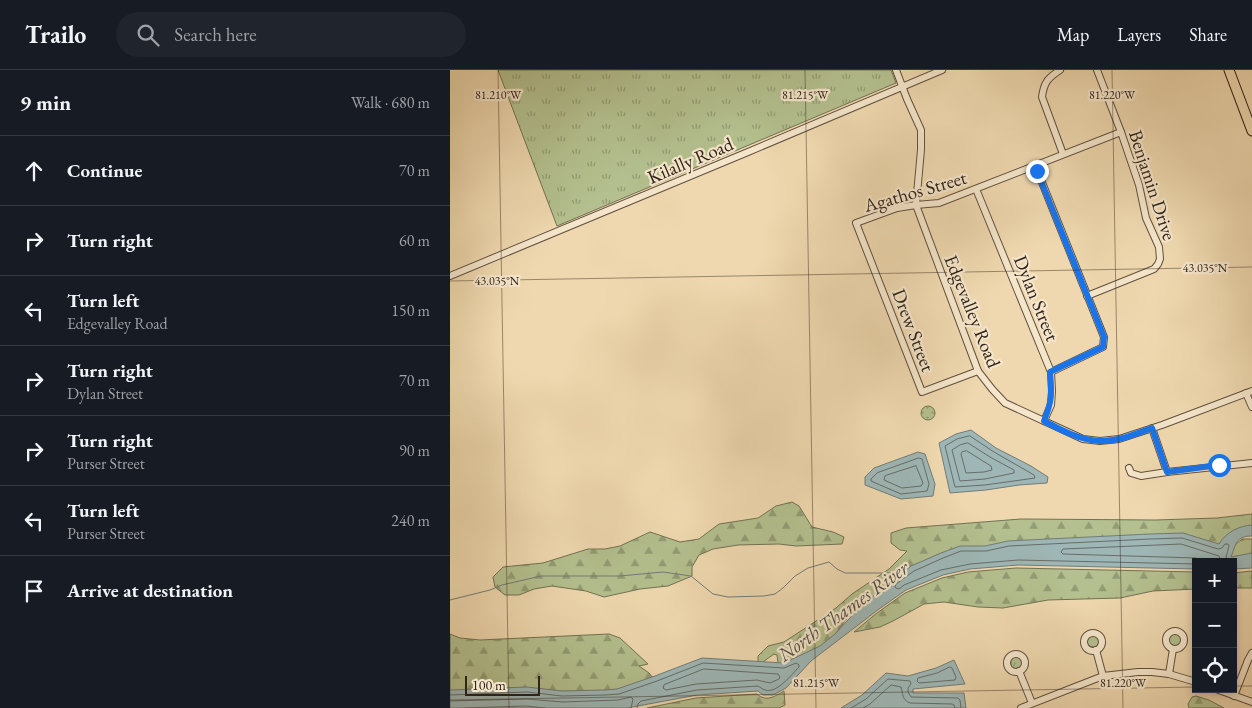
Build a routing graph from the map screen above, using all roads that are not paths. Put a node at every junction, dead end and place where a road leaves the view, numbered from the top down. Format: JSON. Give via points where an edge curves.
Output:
{"nodes":[{"id":1,"x":896,"y":70,"type":"edge"},
{"id":2,"x":942,"y":70,"type":"edge"},
{"id":3,"x":1060,"y":70,"type":"edge"},
{"id":4,"x":1097,"y":70,"type":"edge"},
{"id":5,"x":1229,"y":70,"type":"edge"},
{"id":6,"x":903,"y":86,"type":"junction"},
{"id":7,"x":1120,"y":132,"type":"junction"},
{"id":8,"x":1252,"y":132,"type":"edge"},
{"id":9,"x":1063,"y":154,"type":"junction"},
{"id":10,"x":1035,"y":165,"type":"junction"},
{"id":11,"x":976,"y":189,"type":"junction"},
{"id":12,"x":916,"y":205,"type":"junction"},
{"id":13,"x":856,"y":223,"type":"joint"},
{"id":14,"x":450,"y":276,"type":"edge"},
{"id":15,"x":1087,"y":296,"type":"junction"},
{"id":16,"x":978,"y":371,"type":"junction"},
{"id":17,"x":1050,"y":372,"type":"junction"},
{"id":18,"x":1249,"y":392,"type":"edge"},
{"id":19,"x":1252,"y":407,"type":"edge"},
{"id":20,"x":1044,"y":421,"type":"junction"},
{"id":21,"x":1152,"y":428,"type":"junction"},
{"id":22,"x":1252,"y":463,"type":"edge"},
{"id":23,"x":1129,"y":468,"type":"dead end"},
{"id":24,"x":1167,"y":472,"type":"junction"},
{"id":25,"x":1174,"y":649,"type":"dead end"},
{"id":26,"x":1096,"y":650,"type":"dead end"},
{"id":27,"x":1252,"y":653,"type":"edge"},
{"id":28,"x":1019,"y":671,"type":"dead end"},
{"id":29,"x":1169,"y":674,"type":"junction"},
{"id":30,"x":1103,"y":676,"type":"junction"},
{"id":31,"x":1192,"y":681,"type":"edge"},
{"id":32,"x":1226,"y":693,"type":"edge"},
{"id":33,"x":1234,"y":696,"type":"junction"},
{"id":34,"x":1252,"y":702,"type":"edge"},
{"id":35,"x":1032,"y":703,"type":"junction"},
{"id":36,"x":1021,"y":708,"type":"edge"}],
"edges":[{"from":1,"to":6,"type":"street","name":"Edgevalley Road"},
{"from":2,"to":6,"type":"street","name":"Kilally Road"},
{"from":3,"to":9,"type":"street","via":[[1047,80],[1042,97]]},
{"from":4,"to":7,"type":"street","name":"Benjamin Drive"},
{"from":5,"to":8,"type":"main road"},
{"from":6,"to":12,"type":"street","name":"Edgevalley Road","via":[[921,130]]},
{"from":6,"to":14,"type":"street","name":"Kilally Road"},
{"from":7,"to":9,"type":"street","name":"Agathos Street"},
{"from":7,"to":15,"type":"street","name":"Benjamin Drive","via":[[1139,184],[1146,218],[1159,247],[1160,259],[1154,269]]},
{"from":9,"to":10,"type":"street","name":"Agathos Street"},
{"from":10,"to":11,"type":"street","name":"Agathos Street"},
{"from":10,"to":15,"type":"street"},
{"from":11,"to":12,"type":"street","name":"Agathos Street","via":[[939,203]]},
{"from":11,"to":17,"type":"street","name":"Dylan Street"},
{"from":12,"to":13,"type":"street","name":"Agathos Street","via":[[897,208]]},
{"from":12,"to":16,"type":"street","name":"Edgevalley Road"},
{"from":13,"to":16,"type":"street","name":"Drew Street","via":[[922,392]]},
{"from":15,"to":17,"type":"street","via":[[1104,337],[1103,347]]},
{"from":16,"to":20,"type":"street","name":"Edgevalley Road","via":[[1005,403]]},
{"from":17,"to":20,"type":"street","name":"Dylan Street","via":[[1052,392]]},
{"from":18,"to":19,"type":"street"},
{"from":18,"to":21,"type":"street","name":"Edgevalley Road"},
{"from":20,"to":21,"type":"street","name":"Edgevalley Road","via":[[1083,439],[1100,441],[1119,439]]},
{"from":21,"to":24,"type":"street"},
{"from":22,"to":24,"type":"street"},
{"from":23,"to":24,"type":"street","via":[[1131,473],[1141,476]]},
{"from":25,"to":29,"type":"street"},
{"from":26,"to":30,"type":"street"},
{"from":27,"to":33,"type":"street"},
{"from":28,"to":35,"type":"street"},
{"from":29,"to":30,"type":"street","via":[[1138,672]]},
{"from":29,"to":31,"type":"street"},
{"from":30,"to":35,"type":"street"},
{"from":32,"to":33,"type":"street"},
{"from":33,"to":34,"type":"street"},
{"from":35,"to":36,"type":"street"}]}
